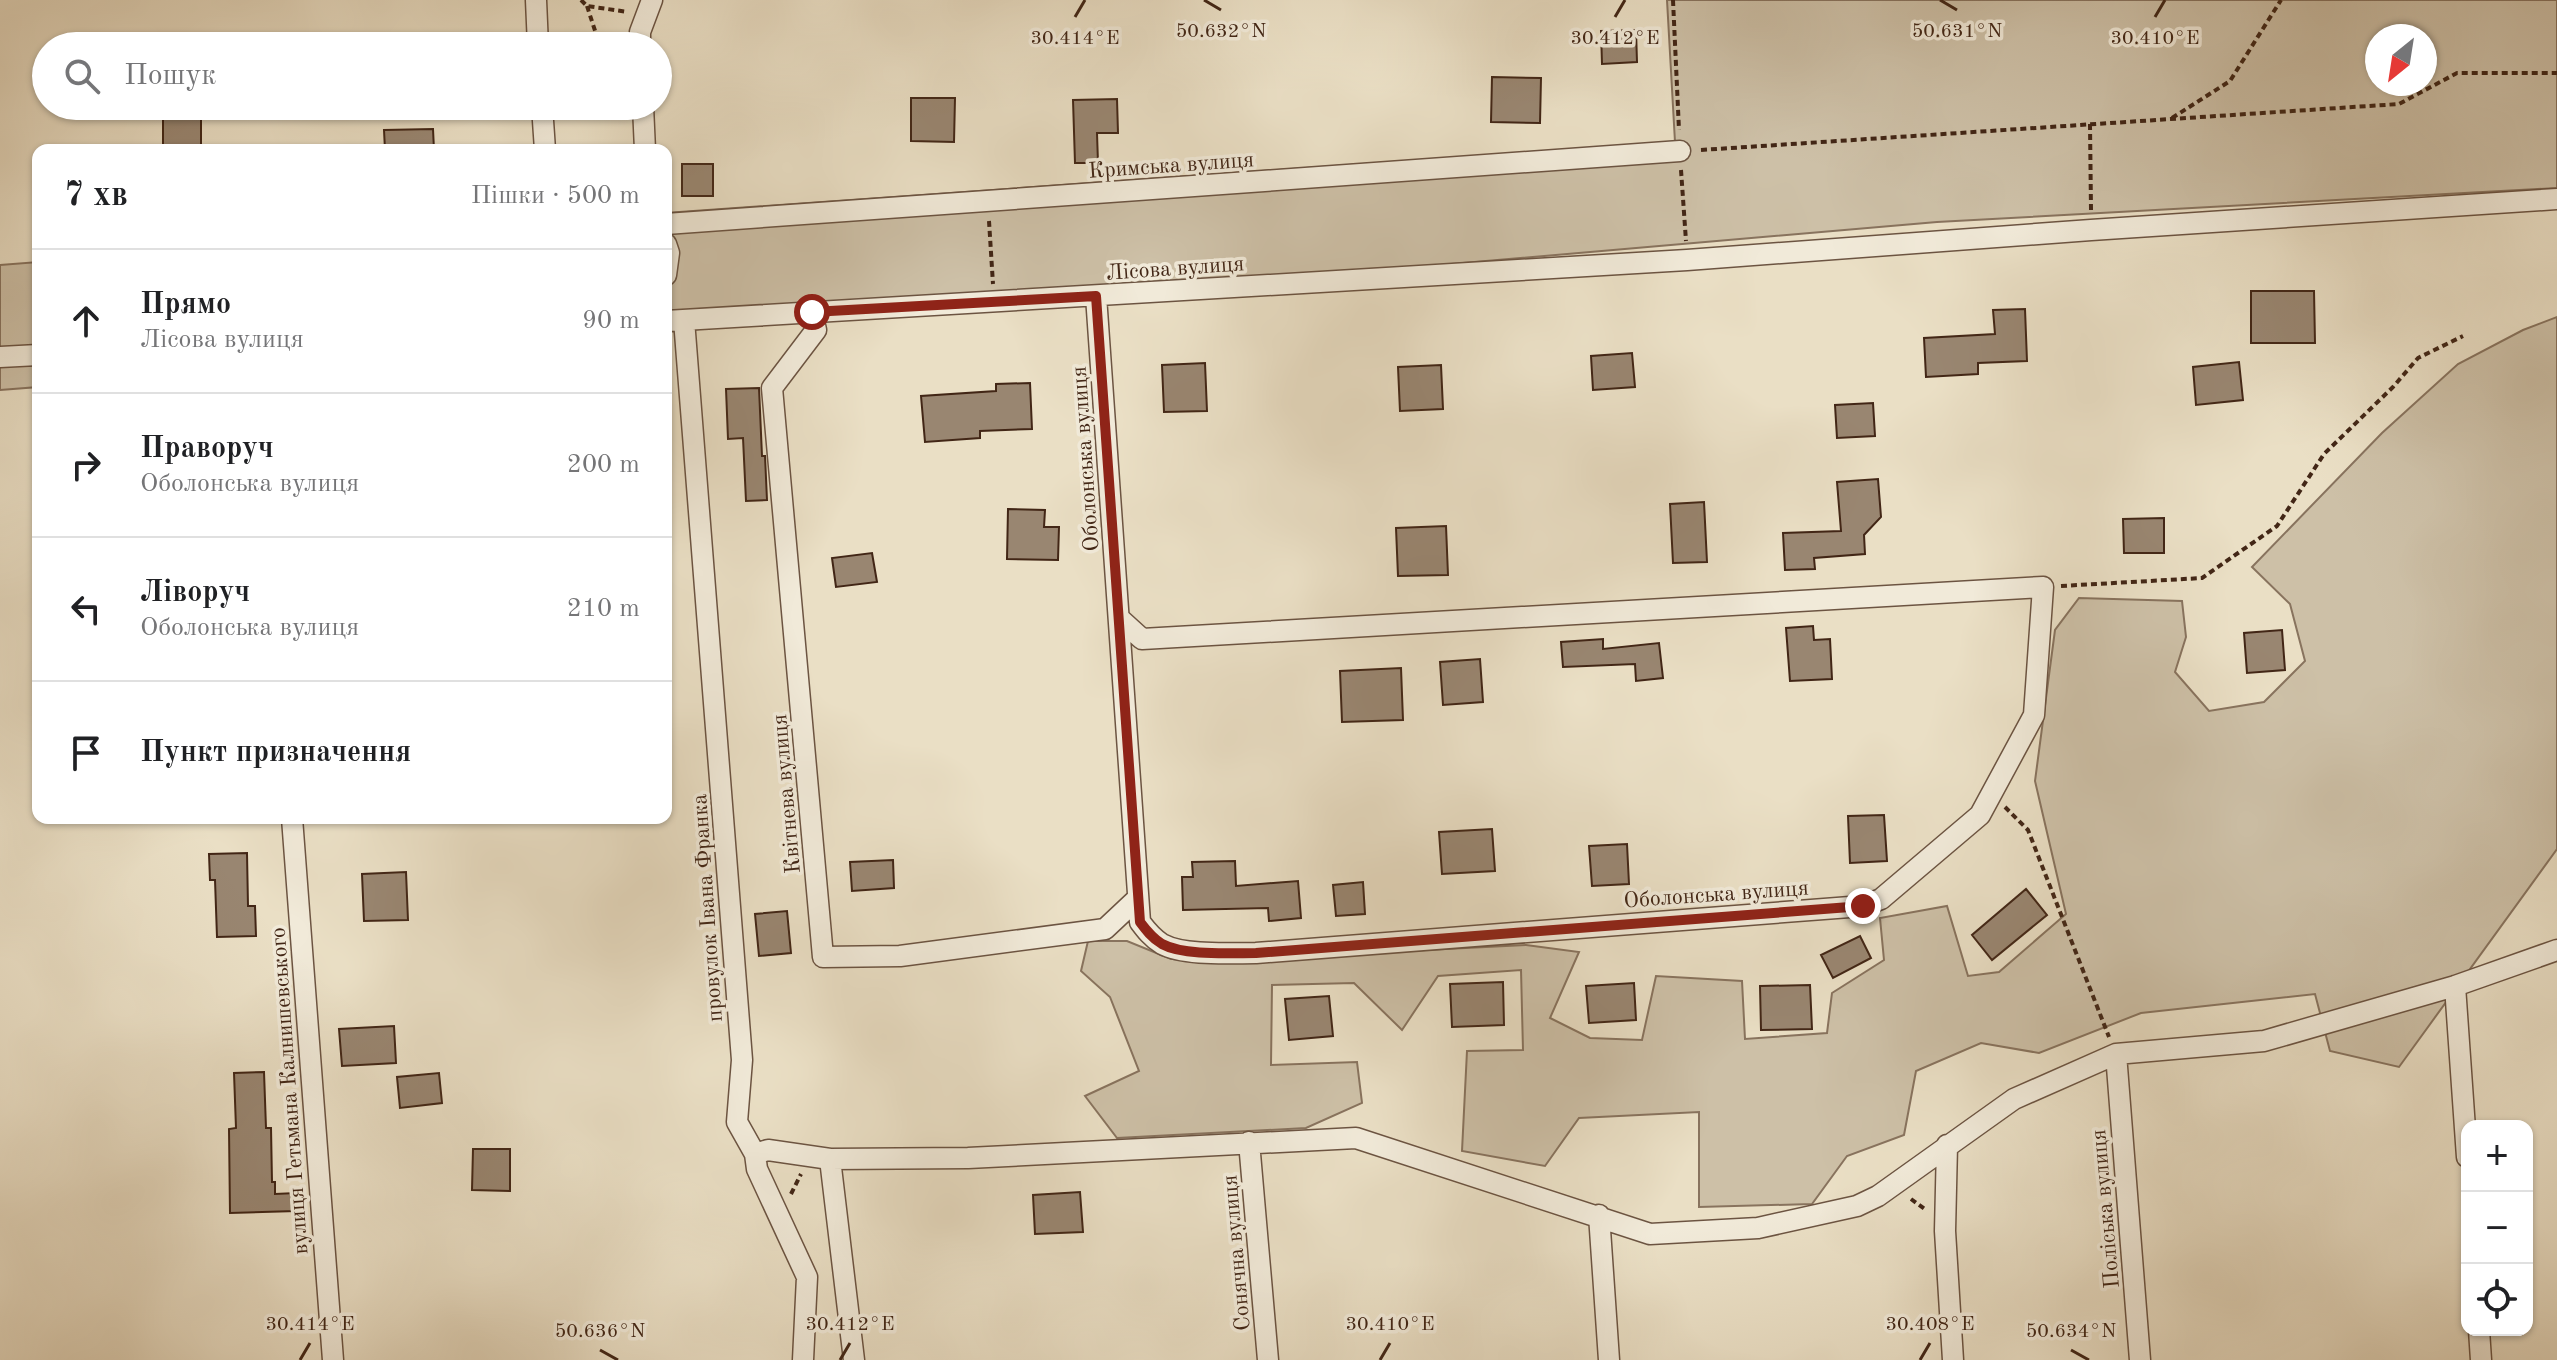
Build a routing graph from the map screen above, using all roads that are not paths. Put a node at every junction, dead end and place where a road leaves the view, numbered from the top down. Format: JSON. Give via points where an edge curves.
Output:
{"nodes":[{"id":1,"x":536,"y":0,"type":"edge"},
{"id":2,"x":649,"y":7,"type":"edge"},
{"id":3,"x":537,"y":32,"type":"edge"},
{"id":4,"x":640,"y":32,"type":"edge"},
{"id":5,"x":543,"y":120,"type":"edge"},
{"id":6,"x":644,"y":120,"type":"edge"},
{"id":7,"x":545,"y":144,"type":"edge"},
{"id":8,"x":645,"y":144,"type":"edge"},
{"id":9,"x":1680,"y":151,"type":"road end"},
{"id":10,"x":2557,"y":199,"type":"edge"},
{"id":11,"x":672,"y":224,"type":"edge"},
{"id":12,"x":1096,"y":296,"type":"junction"},
{"id":13,"x":812,"y":312,"type":"junction"},
{"id":14,"x":675,"y":320,"type":"edge"},
{"id":15,"x":32,"y":355,"type":"edge"},
{"id":16,"x":0,"y":357,"type":"edge"},
{"id":17,"x":1120,"y":619,"type":"junction"},
{"id":18,"x":292,"y":824,"type":"edge"},
{"id":19,"x":1138,"y":898,"type":"junction"},
{"id":20,"x":2557,"y":950,"type":"edge"},
{"id":21,"x":2455,"y":986,"type":"junction"},
{"id":22,"x":2116,"y":1054,"type":"junction"},
{"id":23,"x":2464,"y":1120,"type":"edge"},
{"id":24,"x":1249,"y":1142,"type":"junction"},
{"id":25,"x":1947,"y":1145,"type":"junction"},
{"id":26,"x":755,"y":1154,"type":"junction"},
{"id":27,"x":822,"y":1158,"type":"junction"},
{"id":28,"x":1599,"y":1215,"type":"junction"},
{"id":29,"x":2479,"y":1336,"type":"edge"},
{"id":30,"x":333,"y":1360,"type":"edge"},
{"id":31,"x":803,"y":1360,"type":"edge"},
{"id":32,"x":854,"y":1360,"type":"edge"},
{"id":33,"x":1268,"y":1360,"type":"edge"},
{"id":34,"x":1609,"y":1360,"type":"edge"},
{"id":35,"x":1953,"y":1360,"type":"edge"},
{"id":36,"x":2140,"y":1360,"type":"edge"},
{"id":37,"x":2481,"y":1360,"type":"edge"}],
"edges":[{"from":1,"to":3,"type":"street"},
{"from":2,"to":4,"type":"street"},
{"from":5,"to":7,"type":"street"},
{"from":6,"to":8,"type":"street"},
{"from":9,"to":11,"type":"street","name":"Кримська вулиця"},
{"from":10,"to":12,"type":"street","name":"Лісова вулиця"},
{"from":12,"to":13,"type":"street","name":"Лісова вулиця"},
{"from":12,"to":17,"type":"street","name":"Оболонська вулиця"},
{"from":13,"to":14,"type":"street","name":"Лісова вулиця"},
{"from":13,"to":19,"type":"street","name":"Квітнева вулиця","via":[[816,330],[772,388],[823,957],[900,956],[1105,929]]},
{"from":14,"to":26,"type":"street","name":"провулок Івана Франка","via":[[742,1060],[737,1122]]},
{"from":15,"to":16,"type":"street"},
{"from":17,"to":19,"type":"street","name":"Оболонська вулиця"},
{"from":17,"to":19,"type":"street","name":"Оболонська вулиця","via":[[1142,639],[2043,587],[2034,715],[1980,815],[1892,892],[1863,906],[1206,953],[1165,945],[1150,935],[1140,922]]},
{"from":18,"to":30,"type":"street","name":"вулиця Гетьмана Калнишевського"},
{"from":20,"to":21,"type":"street"},
{"from":21,"to":22,"type":"street","via":[[2264,1041]]},
{"from":21,"to":23,"type":"street"},
{"from":22,"to":25,"type":"street","via":[[2014,1099]]},
{"from":22,"to":36,"type":"street","name":"Поліська вулиця"},
{"from":24,"to":27,"type":"street","via":[[968,1158]]},
{"from":24,"to":28,"type":"street","via":[[1356,1138]]},
{"from":24,"to":33,"type":"street","name":"Сонячна вулиця"},
{"from":25,"to":28,"type":"street","via":[[1857,1206],[1758,1228],[1650,1234]]},
{"from":25,"to":35,"type":"street","via":[[1945,1231]]},
{"from":26,"to":27,"type":"street","via":[[768,1150]]},
{"from":26,"to":31,"type":"street","name":"провулок Івана Франка","via":[[807,1277]]},
{"from":27,"to":32,"type":"street"},
{"from":28,"to":34,"type":"street"},
{"from":29,"to":37,"type":"street"}]}
